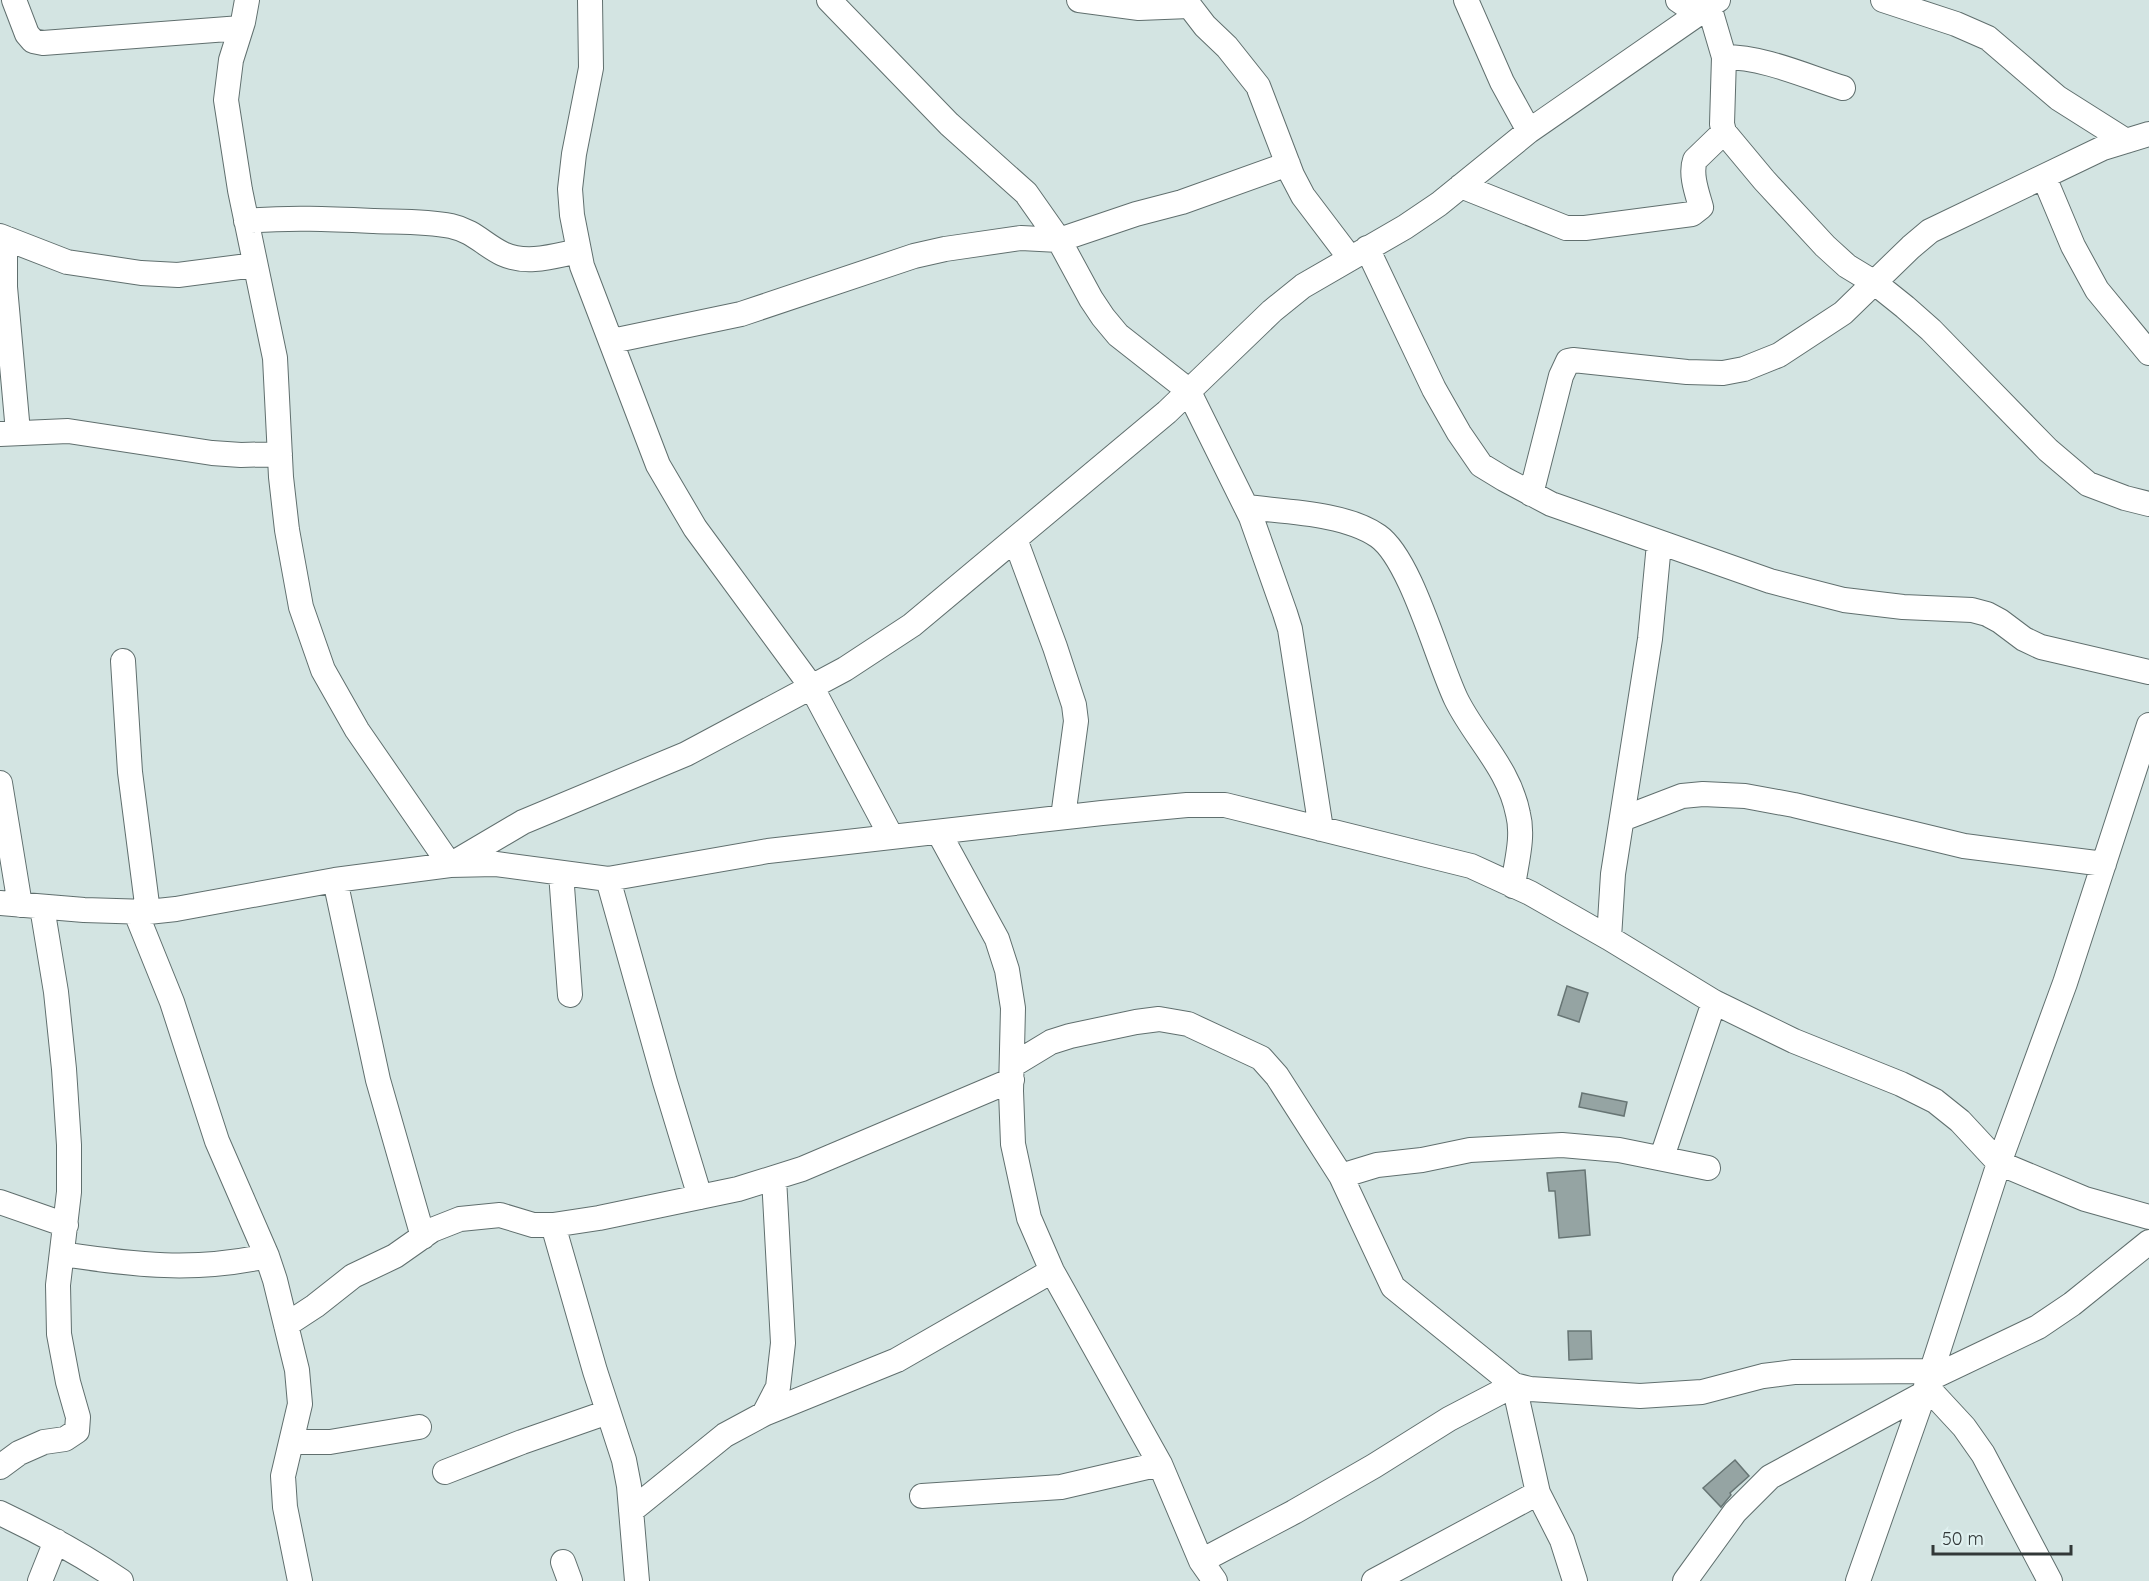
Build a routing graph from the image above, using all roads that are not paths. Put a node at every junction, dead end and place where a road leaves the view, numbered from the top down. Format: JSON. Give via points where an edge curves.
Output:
{"nodes":[{"id":1,"x":14,"y":0,"type":"edge"},
{"id":2,"x":247,"y":0,"type":"edge"},
{"id":3,"x":590,"y":0,"type":"edge"},
{"id":4,"x":829,"y":0,"type":"edge"},
{"id":5,"x":1079,"y":0,"type":"edge"},
{"id":6,"x":1467,"y":0,"type":"edge"},
{"id":7,"x":1883,"y":0,"type":"edge"},
{"id":8,"x":1187,"y":3,"type":"edge"},
{"id":9,"x":1700,"y":5,"type":"edge"},
{"id":10,"x":241,"y":28,"type":"junction"},
{"id":11,"x":1724,"y":57,"type":"junction"},
{"id":12,"x":1843,"y":88,"type":"dead end"},
{"id":13,"x":1529,"y":132,"type":"junction"},
{"id":14,"x":1724,"y":132,"type":"junction"},
{"id":15,"x":2138,"y":137,"type":"edge"},
{"id":16,"x":1288,"y":164,"type":"junction"},
{"id":17,"x":2044,"y":177,"type":"junction"},
{"id":18,"x":1461,"y":186,"type":"junction"},
{"id":19,"x":246,"y":221,"type":"junction"},
{"id":20,"x":2,"y":237,"type":"edge"},
{"id":21,"x":1059,"y":240,"type":"junction"},
{"id":22,"x":579,"y":251,"type":"junction"},
{"id":23,"x":1358,"y":253,"type":"junction"},
{"id":24,"x":255,"y":266,"type":"junction"},
{"id":25,"x":1875,"y":283,"type":"junction"},
{"id":26,"x":612,"y":341,"type":"junction"},
{"id":27,"x":2149,"y":353,"type":"edge"},
{"id":28,"x":1188,"y":390,"type":"junction"},
{"id":29,"x":9,"y":433,"type":"edge"},
{"id":30,"x":280,"y":454,"type":"junction"},
{"id":31,"x":1531,"y":494,"type":"junction"},
{"id":32,"x":2149,"y":504,"type":"edge"},
{"id":33,"x":1246,"y":507,"type":"junction"},
{"id":34,"x":1015,"y":539,"type":"junction"},
{"id":35,"x":1659,"y":544,"type":"junction"},
{"id":36,"x":123,"y":661,"type":"dead end"},
{"id":37,"x":2149,"y":672,"type":"edge"},
{"id":38,"x":811,"y":686,"type":"junction"},
{"id":39,"x":2149,"y":725,"type":"edge"},
{"id":40,"x":0,"y":783,"type":"edge"},
{"id":41,"x":1063,"y":817,"type":"junction"},
{"id":42,"x":1622,"y":819,"type":"junction"},
{"id":43,"x":1321,"y":829,"type":"junction"},
{"id":44,"x":939,"y":833,"type":"junction"},
{"id":45,"x":891,"y":836,"type":"junction"},
{"id":46,"x":2104,"y":864,"type":"junction"},
{"id":47,"x":450,"y":865,"type":"junction"},
{"id":48,"x":561,"y":873,"type":"junction"},
{"id":49,"x":608,"y":879,"type":"junction"},
{"id":50,"x":335,"y":880,"type":"junction"},
{"id":51,"x":1513,"y":886,"type":"junction"},
{"id":52,"x":21,"y":905,"type":"edge"},
{"id":53,"x":142,"y":913,"type":"junction"},
{"id":54,"x":1609,"y":938,"type":"junction"},
{"id":55,"x":570,"y":995,"type":"dead end"},
{"id":56,"x":1714,"y":1002,"type":"junction"},
{"id":57,"x":1013,"y":1073,"type":"junction"},
{"id":58,"x":1662,"y":1158,"type":"junction"},
{"id":59,"x":2000,"y":1163,"type":"junction"},
{"id":60,"x":1708,"y":1168,"type":"dead end"},
{"id":61,"x":1341,"y":1176,"type":"junction"},
{"id":62,"x":774,"y":1178,"type":"junction"},
{"id":63,"x":700,"y":1197,"type":"junction"},
{"id":64,"x":0,"y":1202,"type":"edge"},
{"id":65,"x":2149,"y":1217,"type":"edge"},
{"id":66,"x":66,"y":1225,"type":"junction"},
{"id":67,"x":554,"y":1225,"type":"junction"},
{"id":68,"x":423,"y":1237,"type":"junction"},
{"id":69,"x":2149,"y":1242,"type":"edge"},
{"id":70,"x":62,"y":1254,"type":"junction"},
{"id":71,"x":267,"y":1256,"type":"junction"},
{"id":72,"x":1052,"y":1271,"type":"junction"},
{"id":73,"x":286,"y":1324,"type":"junction"},
{"id":74,"x":1928,"y":1382,"type":"junction"},
{"id":75,"x":1514,"y":1385,"type":"junction"},
{"id":76,"x":608,"y":1413,"type":"junction"},
{"id":77,"x":764,"y":1414,"type":"junction"},
{"id":78,"x":419,"y":1427,"type":"dead end"},
{"id":79,"x":292,"y":1442,"type":"junction"},
{"id":80,"x":1160,"y":1464,"type":"junction"},
{"id":81,"x":0,"y":1467,"type":"edge"},
{"id":82,"x":445,"y":1472,"type":"dead end"},
{"id":83,"x":1538,"y":1493,"type":"junction"},
{"id":84,"x":922,"y":1496,"type":"dead end"},
{"id":85,"x":631,"y":1511,"type":"junction"},
{"id":86,"x":0,"y":1513,"type":"edge"},
{"id":87,"x":56,"y":1541,"type":"junction"},
{"id":88,"x":1202,"y":1561,"type":"junction"},
{"id":89,"x":40,"y":1581,"type":"edge"},
{"id":90,"x":121,"y":1581,"type":"edge"},
{"id":91,"x":300,"y":1581,"type":"edge"},
{"id":92,"x":637,"y":1581,"type":"edge"},
{"id":93,"x":1215,"y":1581,"type":"edge"},
{"id":94,"x":1374,"y":1581,"type":"edge"},
{"id":95,"x":1575,"y":1581,"type":"edge"},
{"id":96,"x":1685,"y":1581,"type":"edge"},
{"id":97,"x":1858,"y":1581,"type":"edge"},
{"id":98,"x":2050,"y":1581,"type":"edge"}],
"edges":[{"from":1,"to":10,"type":"street","via":[[27,34],[33,41],[43,43]]},
{"from":2,"to":10,"type":"street"},
{"from":3,"to":22,"type":"street","via":[[591,68],[570,189]]},
{"from":4,"to":21,"type":"street","via":[[949,124],[1026,193]]},
{"from":5,"to":8,"type":"street","via":[[1139,8]]},
{"from":6,"to":13,"type":"street","via":[[1502,82]]},
{"from":7,"to":15,"type":"street","via":[[1988,38],[2058,98]]},
{"from":8,"to":16,"type":"street","via":[[1258,87]]},
{"from":9,"to":11,"type":"street"},
{"from":9,"to":13,"type":"street"},
{"from":10,"to":19,"type":"street","via":[[231,60],[226,100]]},
{"from":11,"to":12,"type":"street","via":[[1751,59]]},
{"from":11,"to":14,"type":"street"},
{"from":13,"to":18,"type":"street"},
{"from":14,"to":18,"type":"street","via":[[1695,160],[1701,207],[1692,214],[1566,228]]},
{"from":14,"to":25,"type":"street","via":[[1825,246]]},
{"from":15,"to":17,"type":"street","via":[[2103,148]]},
{"from":16,"to":21,"type":"street"},
{"from":16,"to":23,"type":"street","via":[[1303,196]]},
{"from":17,"to":25,"type":"street","via":[[1930,231]]},
{"from":17,"to":27,"type":"street","via":[[2073,246],[2097,290]]},
{"from":18,"to":23,"type":"street","via":[[1405,227]]},
{"from":19,"to":22,"type":"street","via":[[312,218],[419,222],[471,232],[502,254],[521,259]]},
{"from":19,"to":24,"type":"street"},
{"from":20,"to":24,"type":"street","via":[[67,262],[141,273],[178,275]]},
{"from":20,"to":29,"type":"street"},
{"from":21,"to":26,"type":"street","via":[[1021,238],[914,256],[741,314]]},
{"from":21,"to":28,"type":"street","via":[[1091,299],[1118,335]]},
{"from":22,"to":26,"type":"street"},
{"from":23,"to":28,"type":"street","via":[[1303,286]]},
{"from":23,"to":31,"type":"street","via":[[1481,465]]},
{"from":24,"to":30,"type":"street","via":[[274,358]]},
{"from":25,"to":31,"type":"street","via":[[1843,313],[1779,355],[1744,369],[1709,373],[1568,361]]},
{"from":25,"to":32,"type":"street","via":[[1931,330],[2048,450],[2088,484]]},
{"from":26,"to":38,"type":"street","via":[[658,465],[695,528]]},
{"from":28,"to":33,"type":"street"},
{"from":28,"to":34,"type":"street"},
{"from":29,"to":30,"type":"street","via":[[68,431],[212,453]]},
{"from":30,"to":47,"type":"street","via":[[287,530],[301,607],[323,670],[357,730]]},
{"from":31,"to":35,"type":"street"},
{"from":33,"to":43,"type":"street","via":[[1290,629]]},
{"from":33,"to":51,"type":"street","via":[[1336,519],[1364,527],[1381,538],[1395,555],[1456,700],[1512,791],[1520,833]]},
{"from":34,"to":38,"type":"street","via":[[912,625],[845,669]]},
{"from":34,"to":41,"type":"street","via":[[1074,705],[1076,722]]},
{"from":35,"to":37,"type":"street","via":[[1770,582],[1844,600],[1979,612],[2041,647]]},
{"from":35,"to":42,"type":"street","via":[[1650,639]]},
{"from":36,"to":53,"type":"street"},
{"from":38,"to":45,"type":"street"},
{"from":38,"to":47,"type":"street","via":[[686,754],[523,822]]},
{"from":39,"to":46,"type":"street"},
{"from":40,"to":52,"type":"street"},
{"from":41,"to":43,"type":"street","via":[[1225,805]]},
{"from":41,"to":44,"type":"street"},
{"from":42,"to":46,"type":"street","via":[[1682,796],[1745,796],[1964,846]]},
{"from":42,"to":54,"type":"street"},
{"from":43,"to":51,"type":"street","via":[[1471,867]]},
{"from":44,"to":45,"type":"street"},
{"from":44,"to":57,"type":"street","via":[[997,939],[1008,970],[1013,1008]]},
{"from":45,"to":49,"type":"street","via":[[768,851]]},
{"from":46,"to":59,"type":"street"},
{"from":47,"to":48,"type":"street","via":[[496,864]]},
{"from":47,"to":50,"type":"street"},
{"from":48,"to":49,"type":"street"},
{"from":48,"to":55,"type":"street"},
{"from":49,"to":63,"type":"street"},
{"from":50,"to":53,"type":"street"},
{"from":50,"to":68,"type":"street","via":[[378,1080]]},
{"from":51,"to":54,"type":"street"},
{"from":52,"to":53,"type":"street"},
{"from":52,"to":66,"type":"street","via":[[56,992],[69,1145]]},
{"from":53,"to":71,"type":"street","via":[[217,1141]]},
{"from":54,"to":56,"type":"street"},
{"from":56,"to":58,"type":"street"},
{"from":56,"to":59,"type":"street","via":[[1935,1101]]},
{"from":57,"to":61,"type":"street","via":[[1051,1042],[1070,1036],[1136,1022],[1188,1024],[1261,1058],[1277,1076]]},
{"from":57,"to":62,"type":"street","via":[[802,1169]]},
{"from":57,"to":72,"type":"street","via":[[1013,1144],[1018,1174],[1029,1218]]},
{"from":58,"to":60,"type":"street"},
{"from":58,"to":61,"type":"street","via":[[1562,1145],[1503,1148],[1377,1165]]},
{"from":59,"to":65,"type":"street","via":[[2085,1199]]},
{"from":59,"to":74,"type":"street"},
{"from":61,"to":75,"type":"street","via":[[1393,1287]]},
{"from":62,"to":63,"type":"street"},
{"from":62,"to":77,"type":"street","via":[[783,1344],[778,1387]]},
{"from":63,"to":67,"type":"street"},
{"from":64,"to":66,"type":"street"},
{"from":66,"to":70,"type":"street"},
{"from":67,"to":68,"type":"street","via":[[533,1225],[500,1215],[460,1219]]},
{"from":67,"to":76,"type":"street"},
{"from":68,"to":73,"type":"street","via":[[353,1276]]},
{"from":69,"to":74,"type":"street","via":[[2038,1327]]},
{"from":70,"to":71,"type":"street","via":[[168,1266],[239,1262]]},
{"from":70,"to":81,"type":"street","via":[[59,1334],[78,1417],[77,1431],[65,1439],[44,1442],[19,1453]]},
{"from":71,"to":73,"type":"street"},
{"from":72,"to":77,"type":"street","via":[[897,1360]]},
{"from":72,"to":80,"type":"street"},
{"from":73,"to":79,"type":"street","via":[[300,1404]]},
{"from":74,"to":75,"type":"street","via":[[1794,1372],[1702,1392],[1640,1396]]},
{"from":74,"to":96,"type":"street","via":[[1770,1477],[1735,1512]]},
{"from":74,"to":97,"type":"street"},
{"from":74,"to":98,"type":"street","via":[[1983,1454]]},
{"from":75,"to":83,"type":"street"},
{"from":75,"to":88,"type":"street"},
{"from":76,"to":82,"type":"street"},
{"from":76,"to":85,"type":"street","via":[[624,1460]]},
{"from":77,"to":85,"type":"street","via":[[725,1435]]},
{"from":78,"to":79,"type":"street","via":[[330,1442]]},
{"from":79,"to":91,"type":"street","via":[[283,1476]]},
{"from":80,"to":84,"type":"street","via":[[1061,1487]]},
{"from":80,"to":88,"type":"street"},
{"from":83,"to":94,"type":"street"},
{"from":83,"to":95,"type":"street","via":[[1562,1540]]},
{"from":85,"to":92,"type":"street"},
{"from":86,"to":87,"type":"street"},
{"from":87,"to":89,"type":"street"},
{"from":87,"to":90,"type":"street"},
{"from":88,"to":93,"type":"street"}]}
